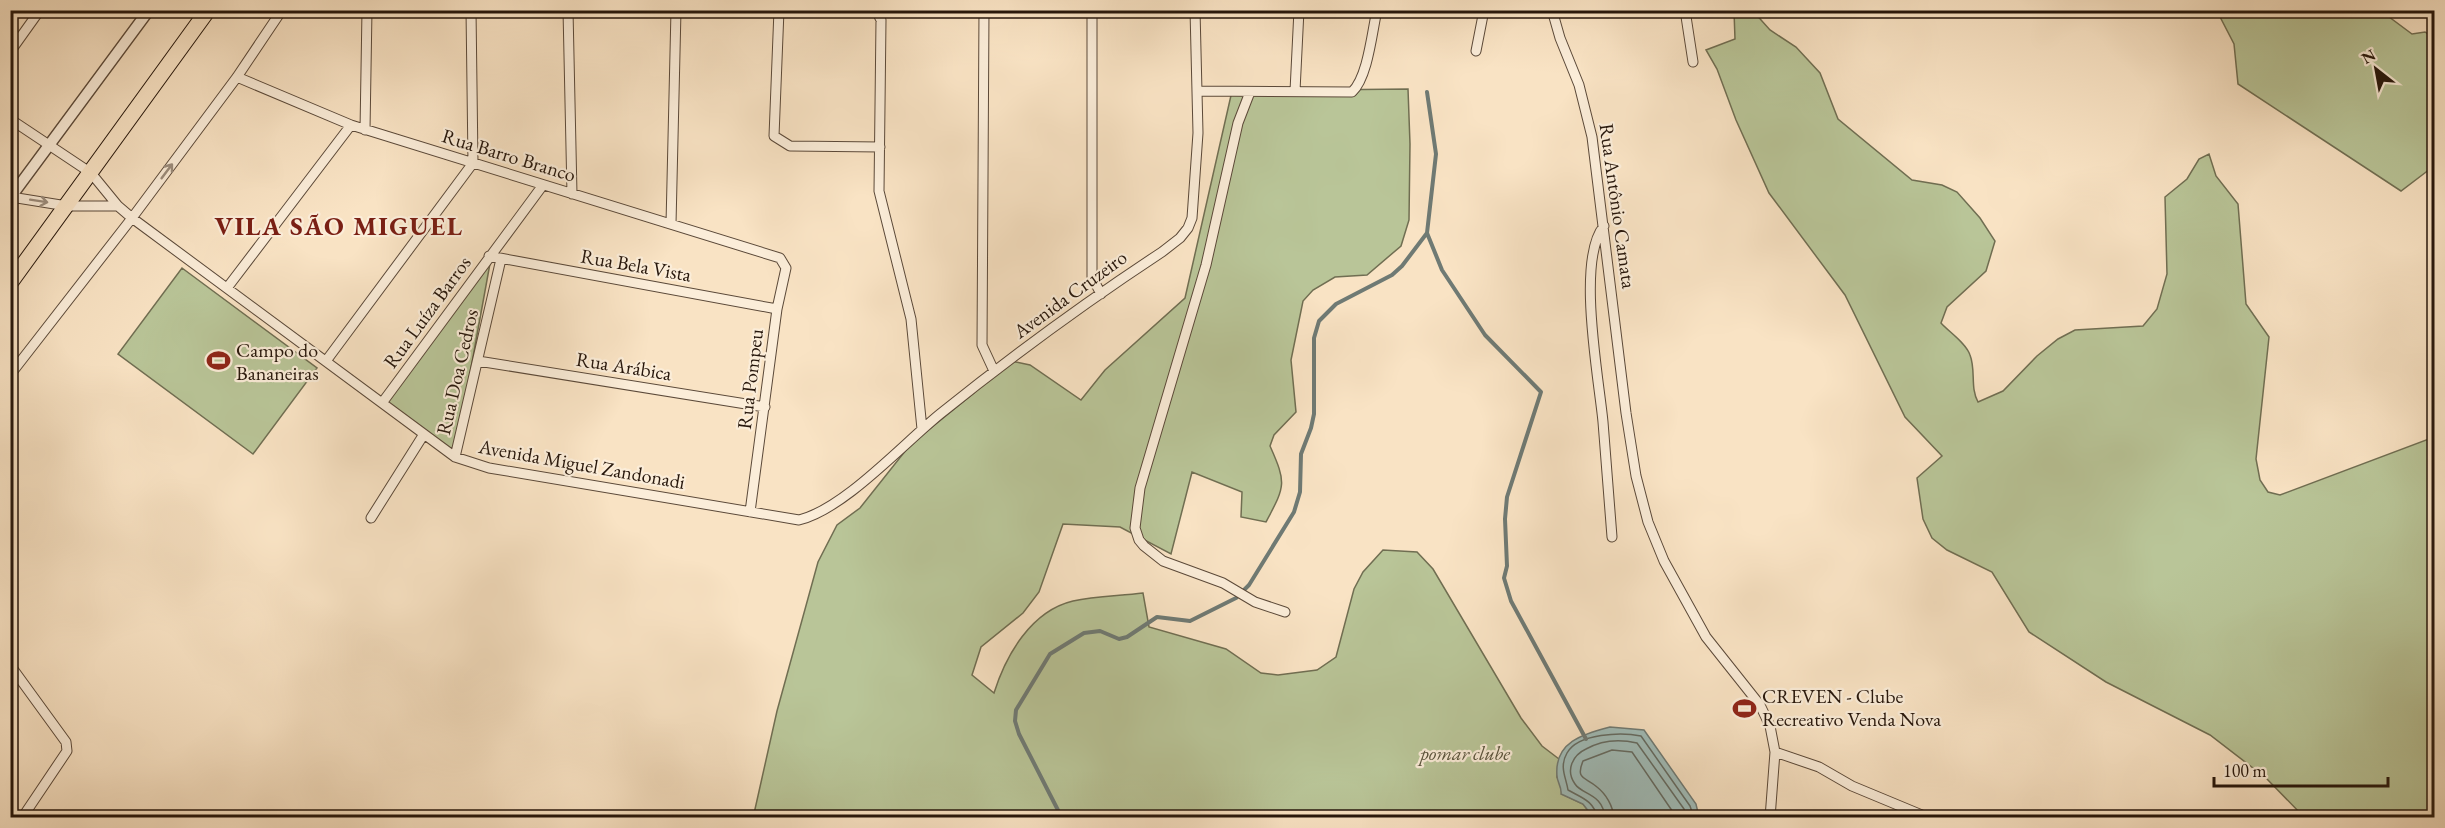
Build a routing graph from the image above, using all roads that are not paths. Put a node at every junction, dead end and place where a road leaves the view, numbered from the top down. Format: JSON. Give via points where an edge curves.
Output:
{"nodes":[{"id":1,"x":40,"y":10,"type":"edge"},
{"id":2,"x":149,"y":10,"type":"edge"},
{"id":3,"x":208,"y":10,"type":"edge"},
{"id":4,"x":282,"y":10,"type":"edge"},
{"id":5,"x":368,"y":10,"type":"edge"},
{"id":6,"x":471,"y":10,"type":"edge"},
{"id":7,"x":568,"y":10,"type":"edge"},
{"id":8,"x":676,"y":10,"type":"edge"},
{"id":9,"x":778,"y":10,"type":"edge"},
{"id":10,"x":876,"y":10,"type":"edge"},
{"id":11,"x":984,"y":10,"type":"edge"},
{"id":12,"x":1092,"y":10,"type":"edge"},
{"id":13,"x":1195,"y":10,"type":"edge"},
{"id":14,"x":1299,"y":10,"type":"edge"},
{"id":15,"x":1377,"y":10,"type":"edge"},
{"id":16,"x":1484,"y":10,"type":"edge"},
{"id":17,"x":1552,"y":10,"type":"edge"},
{"id":18,"x":1685,"y":10,"type":"edge"},
{"id":19,"x":1476,"y":51,"type":"dead end"},
{"id":20,"x":10,"y":52,"type":"edge"},
{"id":21,"x":1693,"y":63,"type":"dead end"},
{"id":22,"x":237,"y":77,"type":"junction"},
{"id":23,"x":1295,"y":91,"type":"junction"},
{"id":24,"x":1197,"y":92,"type":"junction"},
{"id":25,"x":1250,"y":92,"type":"junction"},
{"id":26,"x":10,"y":119,"type":"edge"},
{"id":27,"x":351,"y":125,"type":"junction"},
{"id":28,"x":365,"y":130,"type":"junction"},
{"id":29,"x":50,"y":146,"type":"junction"},
{"id":30,"x":880,"y":147,"type":"junction"},
{"id":31,"x":473,"y":163,"type":"junction"},
{"id":32,"x":91,"y":173,"type":"junction"},
{"id":33,"x":543,"y":185,"type":"junction"},
{"id":34,"x":572,"y":194,"type":"junction"},
{"id":35,"x":11,"y":197,"type":"edge"},
{"id":36,"x":68,"y":206,"type":"junction"},
{"id":37,"x":118,"y":206,"type":"junction"},
{"id":38,"x":132,"y":218,"type":"junction"},
{"id":39,"x":671,"y":224,"type":"junction"},
{"id":40,"x":1604,"y":226,"type":"junction"},
{"id":41,"x":489,"y":256,"type":"junction"},
{"id":42,"x":776,"y":256,"type":"joint"},
{"id":43,"x":501,"y":259,"type":"junction"},
{"id":44,"x":10,"y":283,"type":"edge"},
{"id":45,"x":227,"y":288,"type":"junction"},
{"id":46,"x":1101,"y":294,"type":"junction"},
{"id":47,"x":777,"y":309,"type":"junction"},
{"id":48,"x":326,"y":361,"type":"junction"},
{"id":49,"x":478,"y":361,"type":"junction"},
{"id":50,"x":994,"y":371,"type":"junction"},
{"id":51,"x":10,"y":375,"type":"edge"},
{"id":52,"x":382,"y":403,"type":"junction"},
{"id":53,"x":765,"y":407,"type":"junction"},
{"id":54,"x":922,"y":429,"type":"junction"},
{"id":55,"x":424,"y":434,"type":"junction"},
{"id":56,"x":455,"y":457,"type":"junction"},
{"id":57,"x":750,"y":512,"type":"junction"},
{"id":58,"x":371,"y":518,"type":"dead end"},
{"id":59,"x":799,"y":520,"type":"joint"},
{"id":60,"x":1612,"y":537,"type":"dead end"},
{"id":61,"x":1285,"y":612,"type":"dead end"},
{"id":62,"x":10,"y":665,"type":"edge"},
{"id":63,"x":1775,"y":752,"type":"junction"},
{"id":64,"x":22,"y":818,"type":"edge"},
{"id":65,"x":1770,"y":818,"type":"edge"},
{"id":66,"x":1929,"y":818,"type":"edge"}],
"edges":[{"from":1,"to":20,"type":"street"},
{"from":2,"to":29,"type":"street"},
{"from":3,"to":32,"type":"highway"},
{"from":4,"to":22,"type":"street"},
{"from":5,"to":28,"type":"street"},
{"from":6,"to":31,"type":"street"},
{"from":7,"to":34,"type":"street"},
{"from":8,"to":39,"type":"street"},
{"from":9,"to":30,"type":"street","via":[[774,136],[790,146]]},
{"from":10,"to":30,"type":"street","via":[[881,20]]},
{"from":11,"to":50,"type":"street","via":[[982,345]]},
{"from":12,"to":46,"type":"street","via":[[1092,277]]},
{"from":13,"to":24,"type":"street","name":"Avenida Cruzeiro"},
{"from":14,"to":23,"type":"street"},
{"from":15,"to":23,"type":"street","via":[[1358,87],[1352,92]]},
{"from":16,"to":19,"type":"street"},
{"from":17,"to":40,"type":"street","name":"Rua Antônio Camata","via":[[1586,108]]},
{"from":18,"to":21,"type":"street"},
{"from":22,"to":27,"type":"street","name":"Rua Barro Branco"},
{"from":38,"to":22,"type":"street","one_way":true},
{"from":23,"to":25,"type":"street"},
{"from":24,"to":25,"type":"street"},
{"from":24,"to":46,"type":"street","name":"Avenida Cruzeiro","via":[[1194,195],[1188,228],[1171,245]]},
{"from":25,"to":61,"type":"street","via":[[1238,123],[1206,265],[1140,488],[1136,528],[1139,540],[1163,561]]},
{"from":26,"to":29,"type":"street","name":"Avenida Miguel Zandonadi"},
{"from":27,"to":28,"type":"street","name":"Rua Barro Branco"},
{"from":27,"to":45,"type":"street"},
{"from":28,"to":31,"type":"street","name":"Rua Barro Branco"},
{"from":29,"to":32,"type":"street","name":"Avenida Miguel Zandonadi"},
{"from":29,"to":35,"type":"street"},
{"from":30,"to":54,"type":"street","via":[[879,191],[911,319]]},
{"from":31,"to":33,"type":"street","name":"Rua Barro Branco"},
{"from":31,"to":48,"type":"street"},
{"from":32,"to":36,"type":"highway"},
{"from":32,"to":37,"type":"street","name":"Avenida Miguel Zandonadi"},
{"from":33,"to":34,"type":"street","name":"Rua Barro Branco"},
{"from":33,"to":41,"type":"street","name":"Rua Luíza Barros"},
{"from":34,"to":39,"type":"street","name":"Rua Barro Branco"},
{"from":35,"to":36,"type":"street","one_way":true},
{"from":36,"to":37,"type":"street"},
{"from":36,"to":44,"type":"highway"},
{"from":37,"to":38,"type":"street","name":"Avenida Miguel Zandonadi"},
{"from":38,"to":45,"type":"street","name":"Avenida Miguel Zandonadi"},
{"from":38,"to":51,"type":"street"},
{"from":39,"to":42,"type":"street","name":"Rua Barro Branco"},
{"from":40,"to":60,"type":"street","via":[[1592,256],[1591,322]]},
{"from":40,"to":63,"type":"street","name":"Rua Antônio Camata","via":[[1626,412],[1648,522],[1664,561],[1706,637],[1760,705],[1770,726]]},
{"from":41,"to":43,"type":"street","name":"Rua Bela Vista"},
{"from":41,"to":52,"type":"street","name":"Rua Luíza Barros"},
{"from":42,"to":47,"type":"street","name":"Rua Pompeu","via":[[786,268]]},
{"from":43,"to":47,"type":"street","name":"Rua Bela Vista"},
{"from":43,"to":49,"type":"street","name":"Rua Doa Cedros"},
{"from":45,"to":48,"type":"street","name":"Avenida Miguel Zandonadi"},
{"from":46,"to":50,"type":"street","name":"Avenida Cruzeiro"},
{"from":47,"to":53,"type":"street","name":"Rua Pompeu"},
{"from":48,"to":52,"type":"street","name":"Avenida Miguel Zandonadi"},
{"from":49,"to":53,"type":"street","name":"Rua Arábica"},
{"from":49,"to":56,"type":"street","name":"Rua Doa Cedros"},
{"from":50,"to":54,"type":"street","name":"Avenida Cruzeiro"},
{"from":52,"to":55,"type":"street","name":"Avenida Miguel Zandonadi"},
{"from":53,"to":57,"type":"street","name":"Rua Pompeu"},
{"from":54,"to":59,"type":"street","name":"Avenida Cruzeiro","via":[[839,500],[815,516]]},
{"from":55,"to":56,"type":"street","name":"Avenida Miguel Zandonadi"},
{"from":55,"to":58,"type":"street"},
{"from":56,"to":57,"type":"street","name":"Avenida Miguel Zandonadi","via":[[489,468]]},
{"from":57,"to":59,"type":"street","name":"Avenida Miguel Zandonadi"},
{"from":62,"to":64,"type":"street","via":[[66,742],[67,751]]},
{"from":63,"to":65,"type":"street","name":"Rua Antônio Camata"},
{"from":63,"to":66,"type":"street","via":[[1819,767],[1852,786]]}]}
